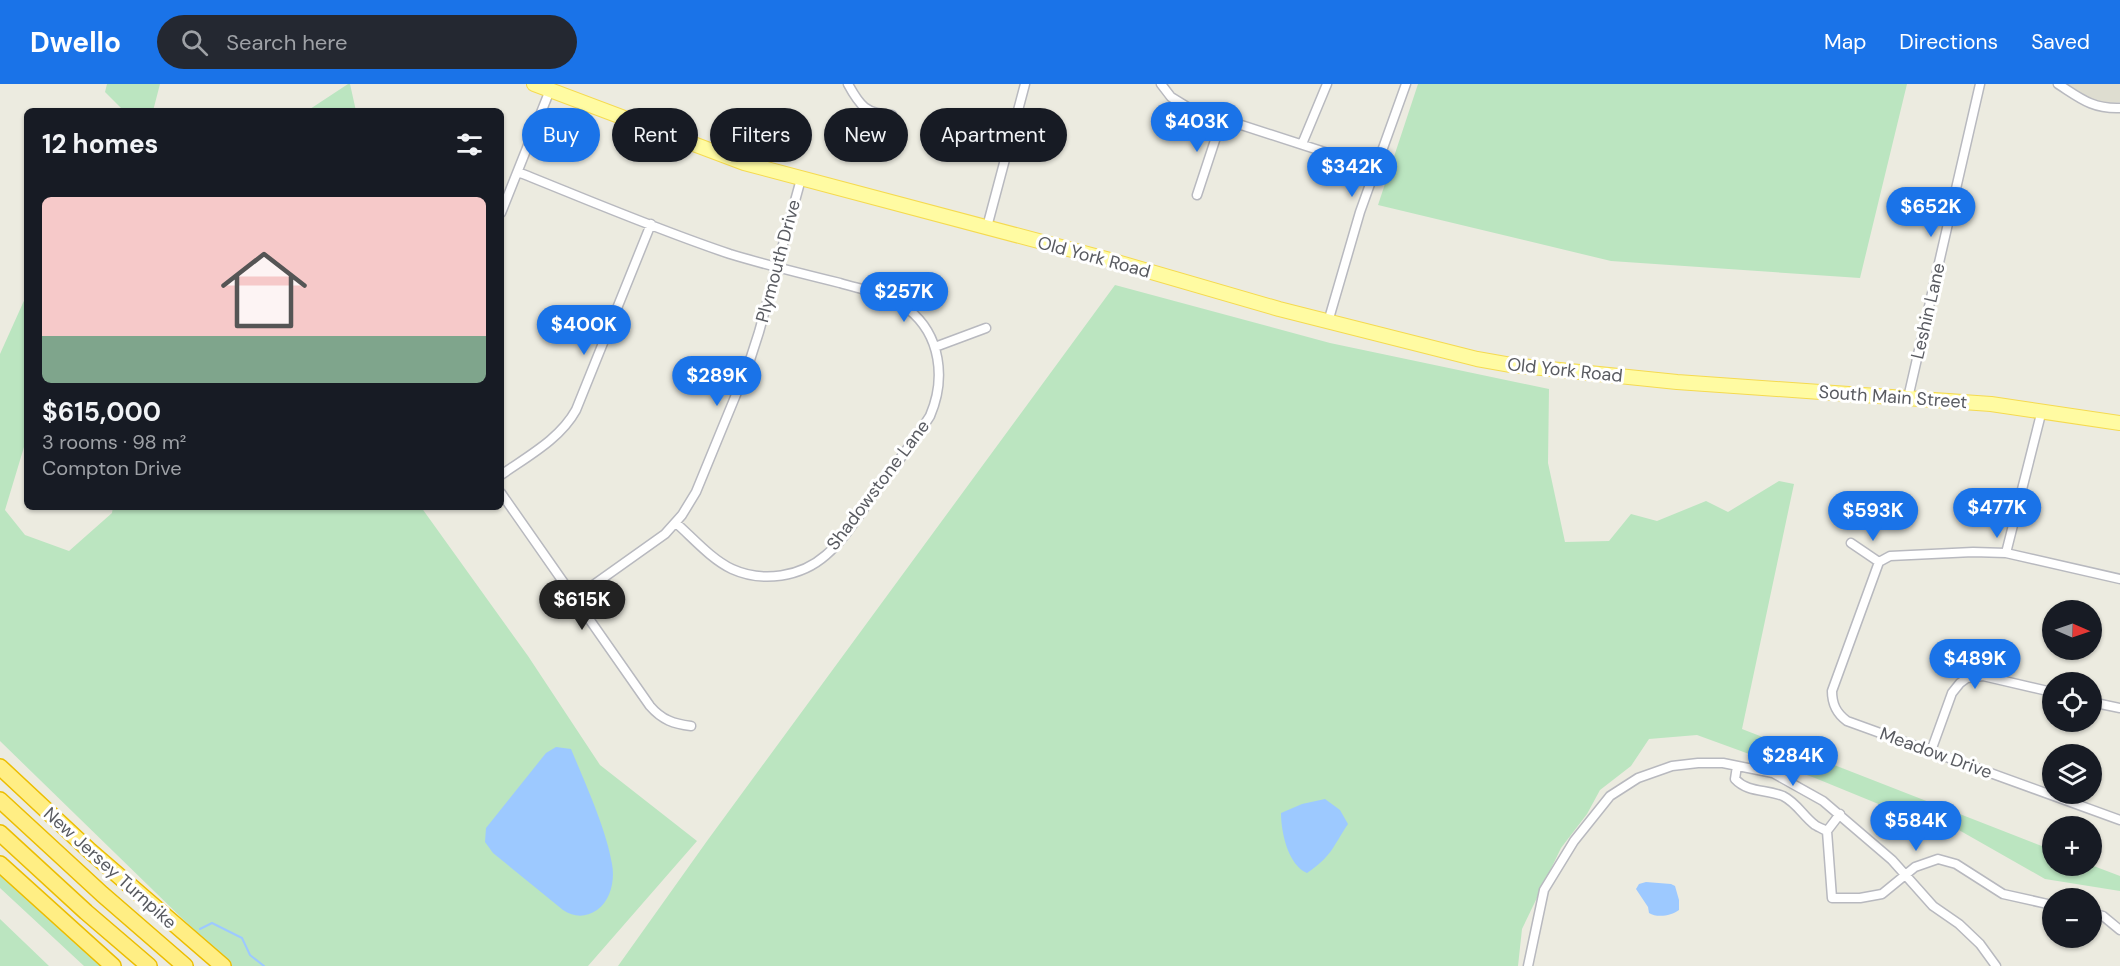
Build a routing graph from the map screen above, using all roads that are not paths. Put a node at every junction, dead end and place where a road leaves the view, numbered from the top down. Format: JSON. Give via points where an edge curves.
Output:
{"nodes":[{"id":1,"x":534,"y":84,"type":"edge"},
{"id":2,"x":848,"y":84,"type":"edge"},
{"id":3,"x":1025,"y":84,"type":"edge"},
{"id":4,"x":1161,"y":84,"type":"edge"},
{"id":5,"x":1327,"y":84,"type":"edge"},
{"id":6,"x":1406,"y":84,"type":"edge"},
{"id":7,"x":1980,"y":84,"type":"edge"},
{"id":8,"x":2058,"y":84,"type":"edge"},
{"id":9,"x":550,"y":90,"type":"junction"},
{"id":10,"x":865,"y":108,"type":"edge"},
{"id":11,"x":2120,"y":108,"type":"edge"},
{"id":12,"x":1222,"y":119,"type":"junction"},
{"id":13,"x":1302,"y":144,"type":"junction"},
{"id":14,"x":1377,"y":169,"type":"junction"},
{"id":15,"x":518,"y":172,"type":"junction"},
{"id":16,"x":801,"y":179,"type":"junction"},
{"id":17,"x":1197,"y":195,"type":"dead end"},
{"id":18,"x":504,"y":206,"type":"edge"},
{"id":19,"x":651,"y":224,"type":"junction"},
{"id":20,"x":987,"y":228,"type":"junction"},
{"id":21,"x":777,"y":267,"type":"junction"},
{"id":22,"x":1328,"y":322,"type":"junction"},
{"id":23,"x":986,"y":328,"type":"dead end"},
{"id":24,"x":935,"y":347,"type":"junction"},
{"id":25,"x":1665,"y":381,"type":"joint"},
{"id":26,"x":1908,"y":398,"type":"junction"},
{"id":27,"x":2042,"y":410,"type":"junction"},
{"id":28,"x":2120,"y":423,"type":"edge"},
{"id":29,"x":504,"y":473,"type":"edge"},
{"id":30,"x":504,"y":497,"type":"edge"},
{"id":31,"x":676,"y":523,"type":"junction"},
{"id":32,"x":1851,"y":543,"type":"dead end"},
{"id":33,"x":2006,"y":553,"type":"junction"},
{"id":34,"x":1879,"y":562,"type":"junction"},
{"id":35,"x":2120,"y":579,"type":"edge"},
{"id":36,"x":575,"y":598,"type":"junction"},
{"id":37,"x":2042,"y":690,"type":"edge"},
{"id":38,"x":2102,"y":704,"type":"edge"},
{"id":39,"x":2120,"y":708,"type":"edge"},
{"id":40,"x":691,"y":726,"type":"dead end"},
{"id":41,"x":1931,"y":751,"type":"junction"},
{"id":42,"x":1737,"y":766,"type":"junction"},
{"id":43,"x":0,"y":767,"type":"edge"},
{"id":44,"x":0,"y":800,"type":"edge"},
{"id":45,"x":1840,"y":814,"type":"junction"},
{"id":46,"x":2120,"y":820,"type":"edge"},
{"id":47,"x":1827,"y":831,"type":"junction"},
{"id":48,"x":0,"y":833,"type":"edge"},
{"id":49,"x":0,"y":864,"type":"edge"},
{"id":50,"x":1905,"y":874,"type":"junction"},
{"id":51,"x":2042,"y":903,"type":"edge"},
{"id":52,"x":2102,"y":916,"type":"edge"},
{"id":53,"x":2120,"y":930,"type":"edge"},
{"id":54,"x":113,"y":966,"type":"edge"},
{"id":55,"x":149,"y":966,"type":"edge"},
{"id":56,"x":185,"y":966,"type":"edge"},
{"id":57,"x":223,"y":966,"type":"edge"},
{"id":58,"x":1528,"y":966,"type":"edge"},
{"id":59,"x":1996,"y":966,"type":"edge"}],
"edges":[{"from":1,"to":9,"type":"main road","name":"Old York Road"},
{"from":2,"to":10,"type":"street"},
{"from":3,"to":20,"type":"street"},
{"from":4,"to":12,"type":"street","via":[[1180,104]]},
{"from":5,"to":13,"type":"street"},
{"from":6,"to":14,"type":"street"},
{"from":7,"to":26,"type":"street","name":"Leshin Lane"},
{"from":8,"to":11,"type":"street","via":[[2099,108]]},
{"from":9,"to":15,"type":"street"},
{"from":9,"to":16,"type":"main road","name":"Old York Road","via":[[717,154]]},
{"from":12,"to":13,"type":"street"},
{"from":12,"to":17,"type":"street"},
{"from":13,"to":14,"type":"street"},
{"from":14,"to":22,"type":"street"},
{"from":15,"to":18,"type":"street"},
{"from":15,"to":19,"type":"street","name":"Shadowstone Lane"},
{"from":16,"to":20,"type":"main road","name":"Old York Road"},
{"from":16,"to":21,"type":"street","name":"Plymouth Drive"},
{"from":19,"to":21,"type":"street","name":"Shadowstone Lane"},
{"from":19,"to":29,"type":"street","via":[[571,420],[554,438]]},
{"from":20,"to":22,"type":"main road","name":"Old York Road"},
{"from":21,"to":24,"type":"street","name":"Shadowstone Lane","via":[[893,299],[910,310]]},
{"from":21,"to":31,"type":"street","name":"Plymouth Drive","via":[[749,363],[696,492]]},
{"from":22,"to":25,"type":"main road","name":"Old York Road","via":[[1511,365]]},
{"from":23,"to":24,"type":"street"},
{"from":24,"to":31,"type":"street","name":"Shadowstone Lane","via":[[940,385],[930,416],[826,555],[785,575],[745,573],[720,562]]},
{"from":25,"to":26,"type":"main road","name":"South Main Street"},
{"from":26,"to":27,"type":"main road","name":"South Main Street"},
{"from":27,"to":28,"type":"main road","name":"South Main Street"},
{"from":27,"to":33,"type":"street"},
{"from":30,"to":36,"type":"street"},
{"from":31,"to":36,"type":"street","name":"Plymouth Drive"},
{"from":32,"to":34,"type":"street"},
{"from":33,"to":34,"type":"street","via":[[1890,556]]},
{"from":33,"to":35,"type":"street"},
{"from":34,"to":41,"type":"street","name":"Meadow Drive","via":[[1832,700],[1846,721]]},
{"from":36,"to":40,"type":"street","via":[[657,714],[670,722]]},
{"from":37,"to":41,"type":"street","via":[[1983,676],[1967,678],[1952,693]]},
{"from":38,"to":39,"type":"street"},
{"from":41,"to":46,"type":"street","name":"Meadow Drive"},
{"from":42,"to":45,"type":"street","via":[[1773,773]]},
{"from":42,"to":47,"type":"street","via":[[1735,779],[1743,788],[1785,797],[1814,825]]},
{"from":42,"to":58,"type":"street","via":[[1672,766],[1638,778],[1610,796],[1574,841],[1544,890]]},
{"from":43,"to":57,"type":"highway","name":"New Jersey Turnpike"},
{"from":44,"to":56,"type":"highway","name":"New Jersey Turnpike"},
{"from":45,"to":47,"type":"street"},
{"from":45,"to":50,"type":"street"},
{"from":47,"to":50,"type":"street","via":[[1832,898],[1882,894]]},
{"from":48,"to":55,"type":"highway"},
{"from":49,"to":54,"type":"highway"},
{"from":50,"to":51,"type":"street","via":[[1930,860],[1946,860],[2003,894]]},
{"from":50,"to":59,"type":"street","via":[[1933,906],[1980,944]]},
{"from":52,"to":53,"type":"street"}]}
